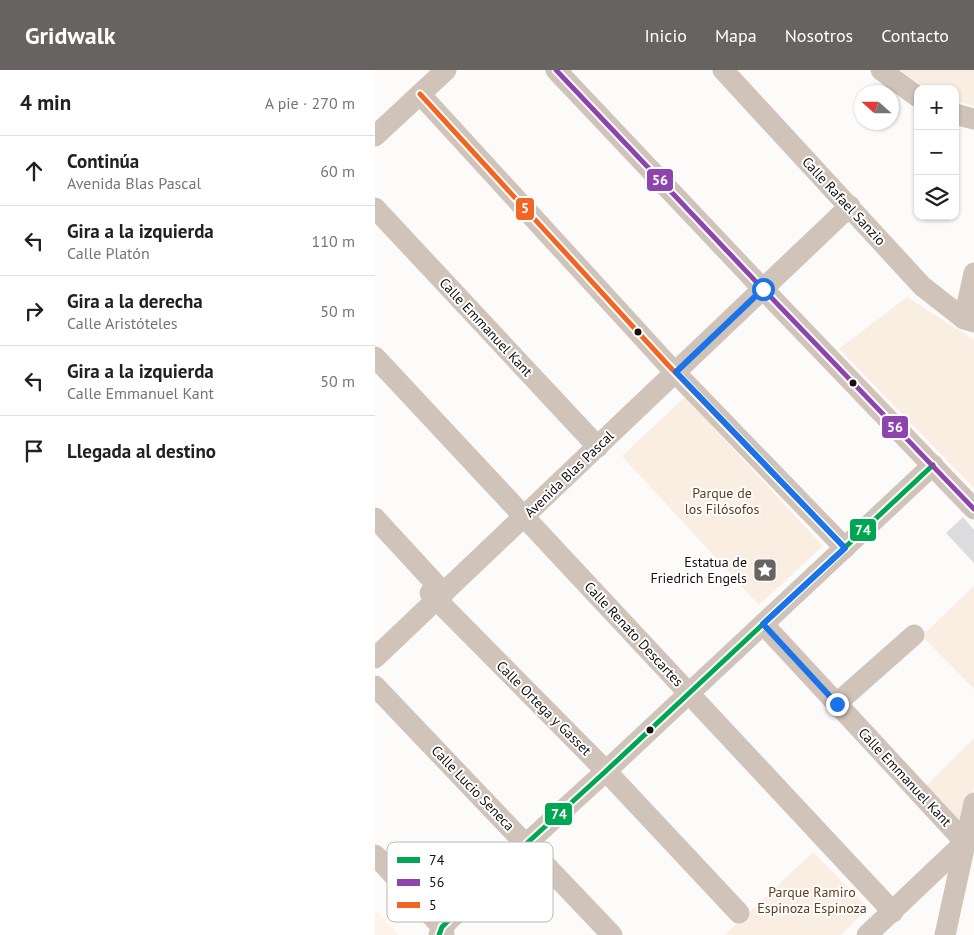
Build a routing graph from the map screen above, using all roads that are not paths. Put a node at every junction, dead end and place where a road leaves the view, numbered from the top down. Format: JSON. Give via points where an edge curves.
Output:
{"nodes":[{"id":1,"x":446,"y":70,"type":"edge"},
{"id":2,"x":556,"y":70,"type":"edge"},
{"id":3,"x":723,"y":70,"type":"edge"},
{"id":4,"x":881,"y":70,"type":"edge"},
{"id":5,"x":420,"y":94,"type":"junction"},
{"id":6,"x":914,"y":94,"type":"edge"},
{"id":7,"x":959,"y":115,"type":"edge"},
{"id":8,"x":974,"y":119,"type":"edge"},
{"id":9,"x":375,"y":136,"type":"edge"},
{"id":10,"x":850,"y":206,"type":"junction"},
{"id":11,"x":375,"y":208,"type":"edge"},
{"id":12,"x":974,"y":273,"type":"edge"},
{"id":13,"x":763,"y":289,"type":"junction"},
{"id":14,"x":969,"y":321,"type":"edge"},
{"id":15,"x":375,"y":357,"type":"edge"},
{"id":16,"x":673,"y":369,"type":"junction"},
{"id":17,"x":594,"y":443,"type":"junction"},
{"id":18,"x":933,"y":466,"type":"junction"},
{"id":19,"x":974,"y":509,"type":"edge"},
{"id":20,"x":521,"y":513,"type":"junction"},
{"id":21,"x":375,"y":518,"type":"edge"},
{"id":22,"x":845,"y":548,"type":"junction"},
{"id":23,"x":437,"y":593,"type":"junction"},
{"id":24,"x":763,"y":624,"type":"junction"},
{"id":25,"x":914,"y":635,"type":"dead end"},
{"id":26,"x":375,"y":645,"type":"edge"},
{"id":27,"x":375,"y":658,"type":"edge"},
{"id":28,"x":375,"y":686,"type":"edge"},
{"id":29,"x":689,"y":693,"type":"junction"},
{"id":30,"x":837,"y":704,"type":"junction"},
{"id":31,"x":606,"y":772,"type":"junction"},
{"id":32,"x":974,"y":803,"type":"edge"},
{"id":33,"x":524,"y":842,"type":"edge"},
{"id":34,"x":528,"y":842,"type":"edge"},
{"id":35,"x":965,"y":842,"type":"junction"},
{"id":36,"x":375,"y":855,"type":"edge"},
{"id":37,"x":387,"y":869,"type":"edge"},
{"id":38,"x":553,"y":873,"type":"edge"},
{"id":39,"x":893,"y":912,"type":"junction"},
{"id":40,"x":739,"y":913,"type":"dead end"},
{"id":41,"x":432,"y":922,"type":"edge"},
{"id":42,"x":451,"y":922,"type":"edge"},
{"id":43,"x":441,"y":932,"type":"edge"},
{"id":44,"x":612,"y":935,"type":"edge"},
{"id":45,"x":867,"y":935,"type":"edge"},
{"id":46,"x":945,"y":935,"type":"edge"}],
"edges":[{"from":1,"to":5,"type":"street"},
{"from":2,"to":13,"type":"street"},
{"from":3,"to":10,"type":"street","name":"Calle Rafael Sanzio"},
{"from":4,"to":6,"type":"street"},
{"from":5,"to":9,"type":"street"},
{"from":5,"to":16,"type":"street"},
{"from":7,"to":8,"type":"street"},
{"from":10,"to":13,"type":"street","name":"Avenida Blas Pascal"},
{"from":10,"to":14,"type":"street","name":"Calle Rafael Sanzio","via":[[922,286]]},
{"from":11,"to":17,"type":"street","name":"Calle Emmanuel Kant"},
{"from":12,"to":14,"type":"street"},
{"from":13,"to":16,"type":"street","name":"Avenida Blas Pascal"},
{"from":13,"to":18,"type":"street"},
{"from":15,"to":20,"type":"street","name":"Calle Renato Descartes"},
{"from":16,"to":17,"type":"street","name":"Avenida Blas Pascal"},
{"from":16,"to":22,"type":"street"},
{"from":17,"to":20,"type":"street","name":"Avenida Blas Pascal"},
{"from":18,"to":19,"type":"street"},
{"from":18,"to":22,"type":"street"},
{"from":20,"to":23,"type":"street","name":"Avenida Blas Pascal"},
{"from":20,"to":29,"type":"street","name":"Calle Renato Descartes"},
{"from":21,"to":23,"type":"street","name":"Calle Ortega y Gasset"},
{"from":22,"to":24,"type":"street"},
{"from":23,"to":26,"type":"street","name":"Avenida Blas Pascal"},
{"from":23,"to":27,"type":"street","name":"Avenida Blas Pascal"},
{"from":23,"to":31,"type":"street","name":"Calle Ortega y Gasset"},
{"from":24,"to":29,"type":"street"},
{"from":24,"to":30,"type":"street","name":"Calle Emmanuel Kant"},
{"from":25,"to":30,"type":"street"},
{"from":28,"to":33,"type":"street","name":"Calle Lucio Seneca"},
{"from":29,"to":31,"type":"street"},
{"from":29,"to":39,"type":"street","name":"Calle Renato Descartes"},
{"from":30,"to":35,"type":"street","name":"Calle Emmanuel Kant"},
{"from":31,"to":34,"type":"street"},
{"from":31,"to":40,"type":"street","name":"Calle Ortega y Gasset"},
{"from":32,"to":35,"type":"street"},
{"from":35,"to":39,"type":"street"},
{"from":35,"to":46,"type":"street"},
{"from":36,"to":37,"type":"street"},
{"from":38,"to":44,"type":"street","name":"Calle Lucio Seneca"},
{"from":39,"to":45,"type":"street"},
{"from":41,"to":43,"type":"street"},
{"from":42,"to":43,"type":"street"}]}
